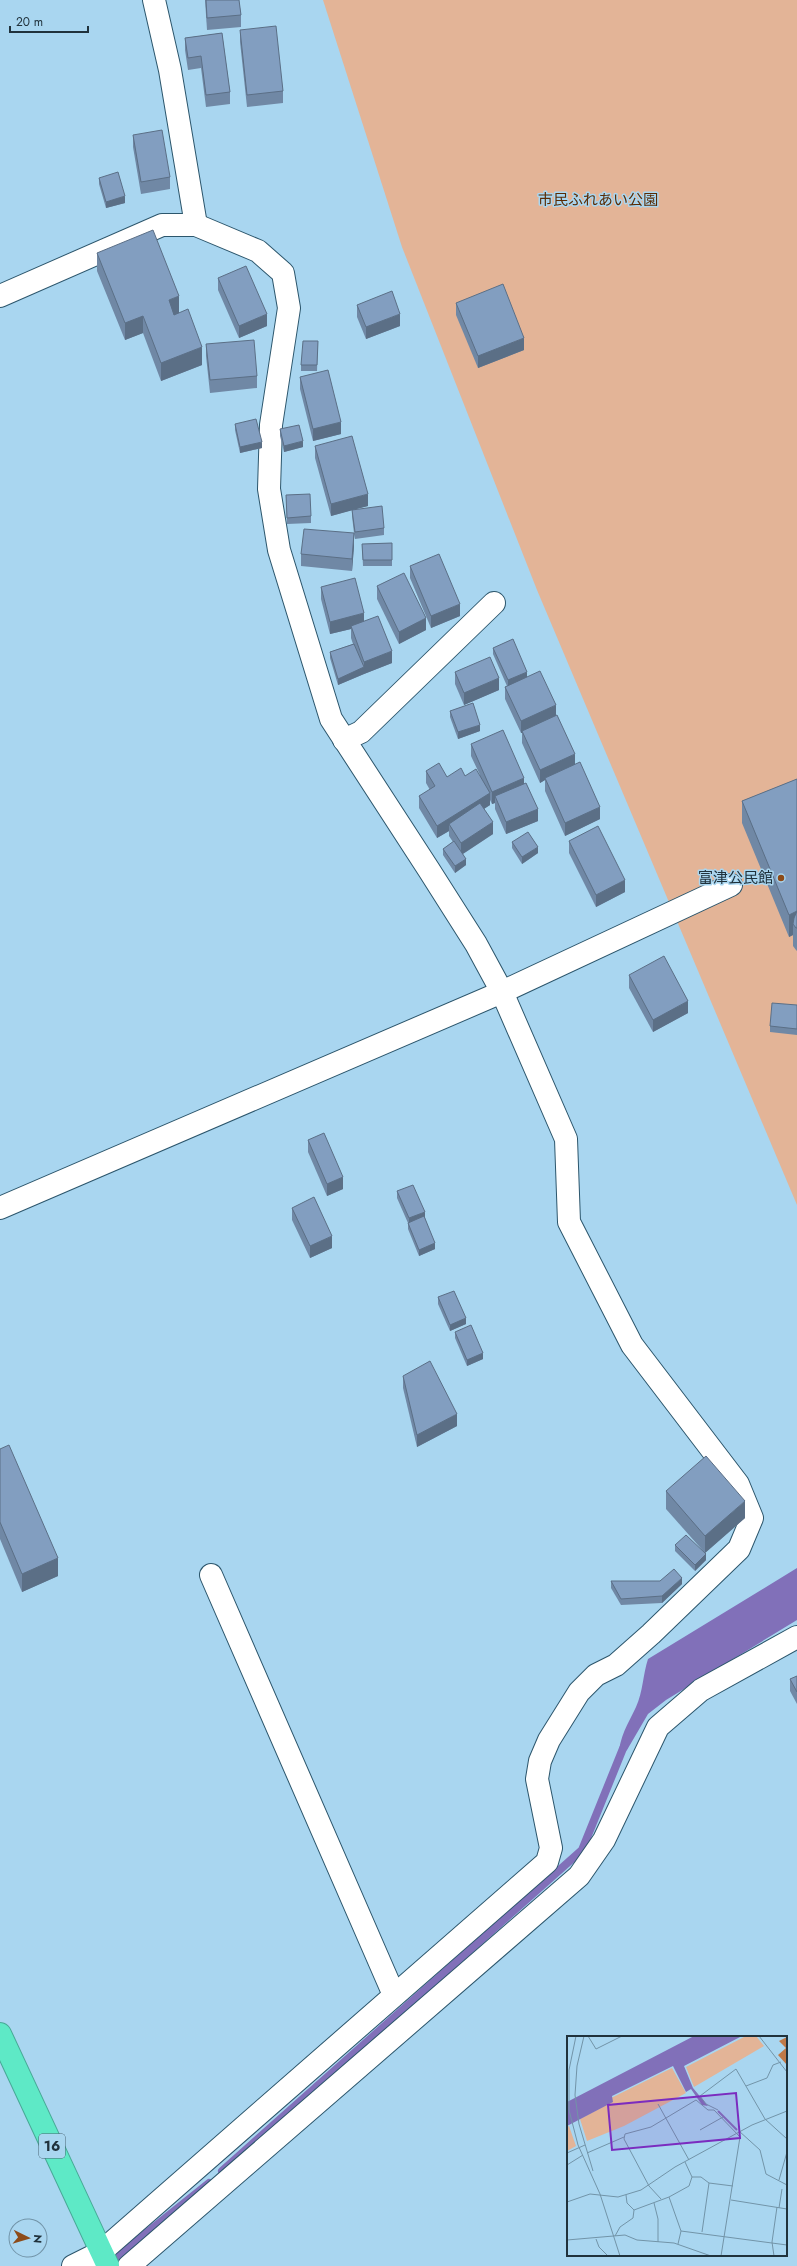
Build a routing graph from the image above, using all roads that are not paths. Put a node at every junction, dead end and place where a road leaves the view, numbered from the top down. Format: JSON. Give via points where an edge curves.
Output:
{"nodes":[{"id":1,"x":154,"y":0,"type":"edge"},
{"id":2,"x":196,"y":225,"type":"junction"},
{"id":3,"x":0,"y":296,"type":"edge"},
{"id":4,"x":494,"y":603,"type":"dead end"},
{"id":5,"x":344,"y":740,"type":"junction"},
{"id":6,"x":731,"y":885,"type":"dead end"},
{"id":7,"x":502,"y":992,"type":"junction"},
{"id":8,"x":0,"y":1208,"type":"edge"},
{"id":9,"x":211,"y":1575,"type":"dead end"},
{"id":10,"x":797,"y":1637,"type":"edge"},
{"id":11,"x":394,"y":1995,"type":"junction"},
{"id":12,"x":0,"y":2034,"type":"edge"},
{"id":13,"x":104,"y":2259,"type":"edge"},
{"id":14,"x":73,"y":2266,"type":"edge"},
{"id":15,"x":129,"y":2266,"type":"edge"}],
"edges":[{"from":1,"to":2,"type":"street","via":[[170,70]]},
{"from":2,"to":3,"type":"street","via":[[162,225]]},
{"from":2,"to":5,"type":"street","via":[[258,251],[283,273],[289,308],[271,425],[269,489],[279,550],[302,632],[331,719]]},
{"from":4,"to":5,"type":"street","via":[[362,732]]},
{"from":5,"to":7,"type":"street","via":[[430,870],[476,944]]},
{"from":6,"to":7,"type":"street"},
{"from":7,"to":8,"type":"street"},
{"from":7,"to":11,"type":"street","via":[[566,1139],[569,1222],[632,1345],[738,1484],[752,1518],[739,1549],[651,1634],[616,1665],[596,1675],[579,1692],[549,1740],[540,1761],[537,1779],[552,1848],[547,1862]]},
{"from":9,"to":11,"type":"street"},
{"from":10,"to":15,"type":"street","via":[[702,1690],[658,1727],[604,1840],[579,1876]]},
{"from":11,"to":13,"type":"street"},
{"from":12,"to":13,"type":"highway","number":"16"},
{"from":13,"to":14,"type":"street"}]}
